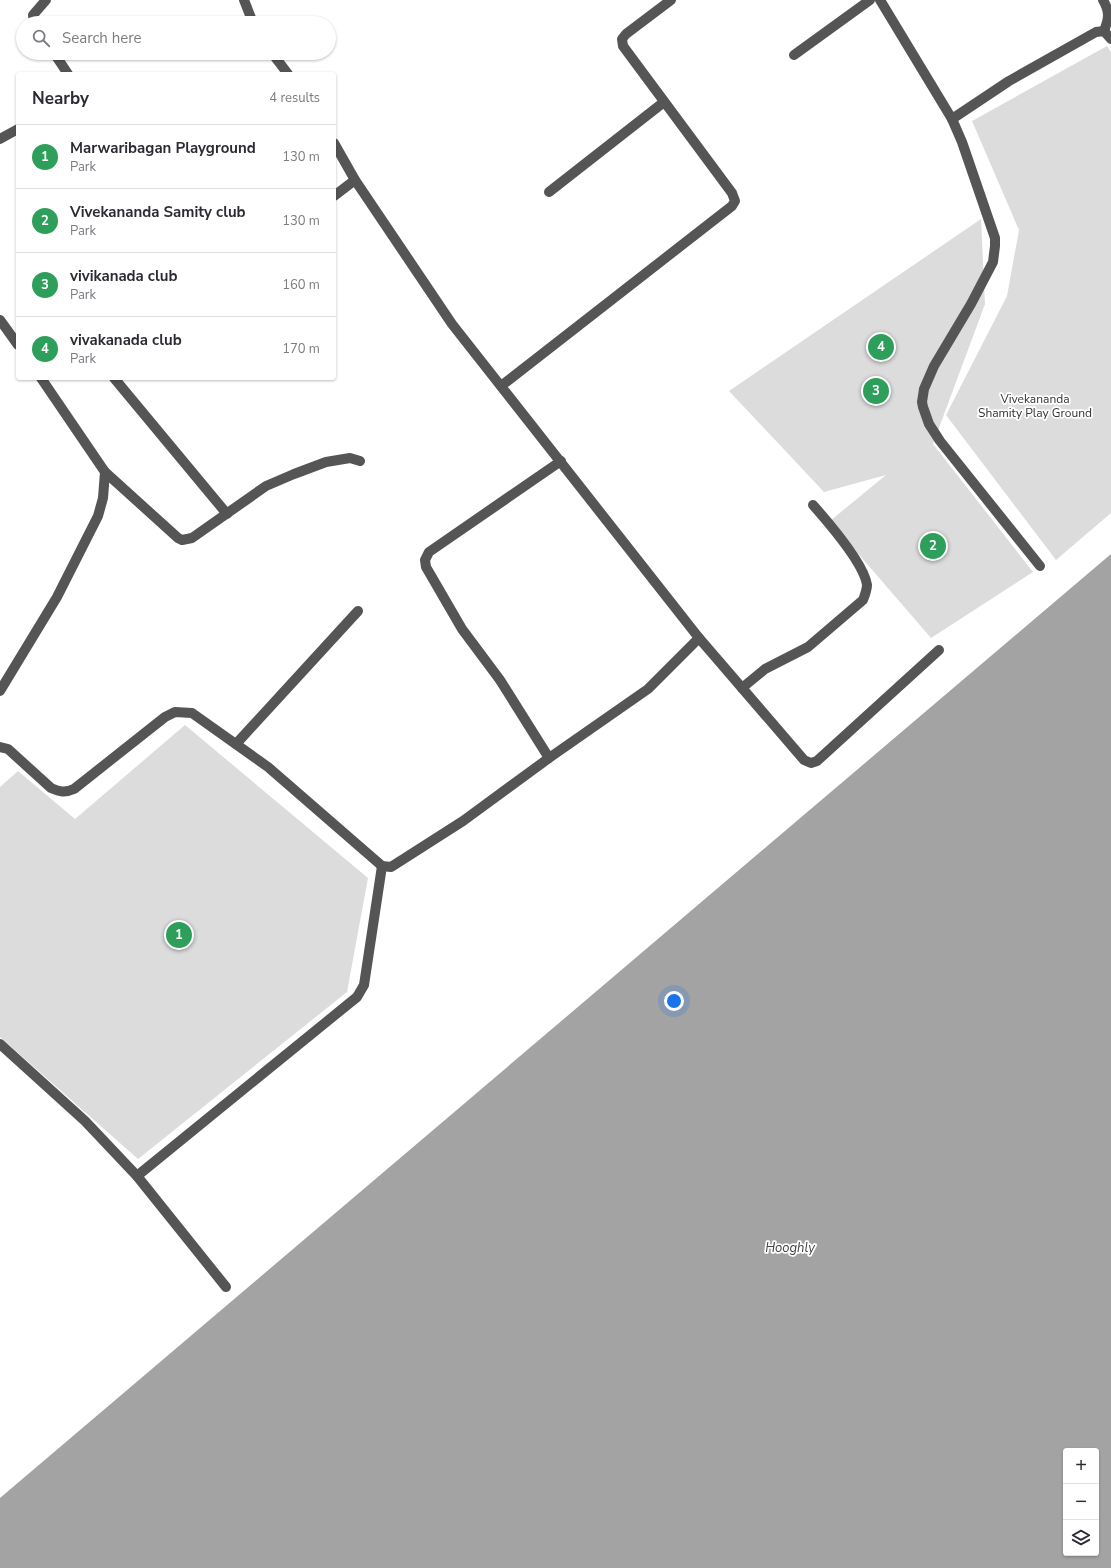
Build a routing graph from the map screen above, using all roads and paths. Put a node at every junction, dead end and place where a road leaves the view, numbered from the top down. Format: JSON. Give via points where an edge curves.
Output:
{"nodes":[{"id":1,"x":46,"y":0,"type":"edge"},
{"id":2,"x":244,"y":0,"type":"edge"},
{"id":3,"x":671,"y":0,"type":"edge"},
{"id":4,"x":870,"y":0,"type":"edge"},
{"id":5,"x":880,"y":0,"type":"edge"},
{"id":6,"x":1102,"y":0,"type":"edge"},
{"id":7,"x":34,"y":16,"type":"edge"},
{"id":8,"x":250,"y":16,"type":"edge"},
{"id":9,"x":1107,"y":35,"type":"edge"},
{"id":10,"x":794,"y":55,"type":"dead end"},
{"id":11,"x":59,"y":60,"type":"edge"},
{"id":12,"x":277,"y":60,"type":"edge"},
{"id":13,"x":67,"y":72,"type":"edge"},
{"id":14,"x":286,"y":72,"type":"edge"},
{"id":15,"x":664,"y":102,"type":"junction"},
{"id":16,"x":952,"y":119,"type":"junction"},
{"id":17,"x":16,"y":130,"type":"edge"},
{"id":18,"x":0,"y":139,"type":"edge"},
{"id":19,"x":336,"y":147,"type":"edge"},
{"id":20,"x":355,"y":180,"type":"junction"},
{"id":21,"x":549,"y":192,"type":"dead end"},
{"id":22,"x":336,"y":194,"type":"edge"},
{"id":23,"x":0,"y":320,"type":"edge"},
{"id":24,"x":16,"y":342,"type":"edge"},
{"id":25,"x":42,"y":380,"type":"edge"},
{"id":26,"x":116,"y":380,"type":"edge"},
{"id":27,"x":501,"y":386,"type":"junction"},
{"id":28,"x":360,"y":461,"type":"dead end"},
{"id":29,"x":561,"y":461,"type":"junction"},
{"id":30,"x":105,"y":472,"type":"junction"},
{"id":31,"x":813,"y":505,"type":"dead end"},
{"id":32,"x":227,"y":514,"type":"junction"},
{"id":33,"x":1040,"y":566,"type":"dead end"},
{"id":34,"x":358,"y":611,"type":"dead end"},
{"id":35,"x":699,"y":638,"type":"junction"},
{"id":36,"x":939,"y":650,"type":"dead end"},
{"id":37,"x":742,"y":688,"type":"junction"},
{"id":38,"x":0,"y":691,"type":"edge"},
{"id":39,"x":236,"y":744,"type":"junction"},
{"id":40,"x":0,"y":747,"type":"edge"},
{"id":41,"x":549,"y":758,"type":"junction"},
{"id":42,"x":382,"y":866,"type":"junction"},
{"id":43,"x":0,"y":1044,"type":"edge"},
{"id":44,"x":137,"y":1176,"type":"junction"},
{"id":45,"x":226,"y":1287,"type":"dead end"}],
"edges":[{"from":1,"to":7,"type":"street"},
{"from":2,"to":8,"type":"street"},
{"from":3,"to":15,"type":"street","via":[[622,39],[623,46]]},
{"from":4,"to":10,"type":"street"},
{"from":5,"to":16,"type":"street"},
{"from":6,"to":9,"type":"street","via":[[1106,5],[1109,19]]},
{"from":9,"to":16,"type":"street","via":[[1096,32],[1023,72]]},
{"from":11,"to":13,"type":"street"},
{"from":12,"to":14,"type":"street"},
{"from":15,"to":21,"type":"street"},
{"from":15,"to":27,"type":"street","via":[[732,193],[735,201],[732,206]]},
{"from":16,"to":33,"type":"street","via":[[995,238],[995,246],[993,262],[934,366],[922,397],[923,408],[940,441]]},
{"from":17,"to":18,"type":"street"},
{"from":19,"to":20,"type":"street"},
{"from":20,"to":22,"type":"street"},
{"from":20,"to":27,"type":"street","via":[[452,324]]},
{"from":23,"to":24,"type":"street"},
{"from":25,"to":30,"type":"street"},
{"from":26,"to":32,"type":"street"},
{"from":27,"to":29,"type":"street"},
{"from":28,"to":32,"type":"street","via":[[350,458],[326,462],[294,474],[266,486]]},
{"from":29,"to":35,"type":"street"},
{"from":29,"to":41,"type":"street","via":[[429,552],[425,560],[426,567],[446,604],[500,680]]},
{"from":30,"to":32,"type":"street","via":[[182,540],[192,538]]},
{"from":30,"to":38,"type":"street","via":[[103,498],[98,516],[57,597]]},
{"from":31,"to":37,"type":"street","via":[[854,558],[866,581],[865,596],[808,647],[765,669]]},
{"from":34,"to":39,"type":"street"},
{"from":35,"to":37,"type":"street"},
{"from":35,"to":41,"type":"street","via":[[648,689]]},
{"from":36,"to":37,"type":"street","via":[[817,761],[811,763],[804,760]]},
{"from":39,"to":40,"type":"street","via":[[192,713],[175,712],[67,792],[51,788],[8,749]]},
{"from":39,"to":42,"type":"street","via":[[268,767]]},
{"from":41,"to":42,"type":"street","via":[[463,821],[396,865]]},
{"from":42,"to":44,"type":"street","via":[[364,985],[357,997]]},
{"from":43,"to":44,"type":"street","via":[[85,1121]]},
{"from":44,"to":45,"type":"street"}]}
